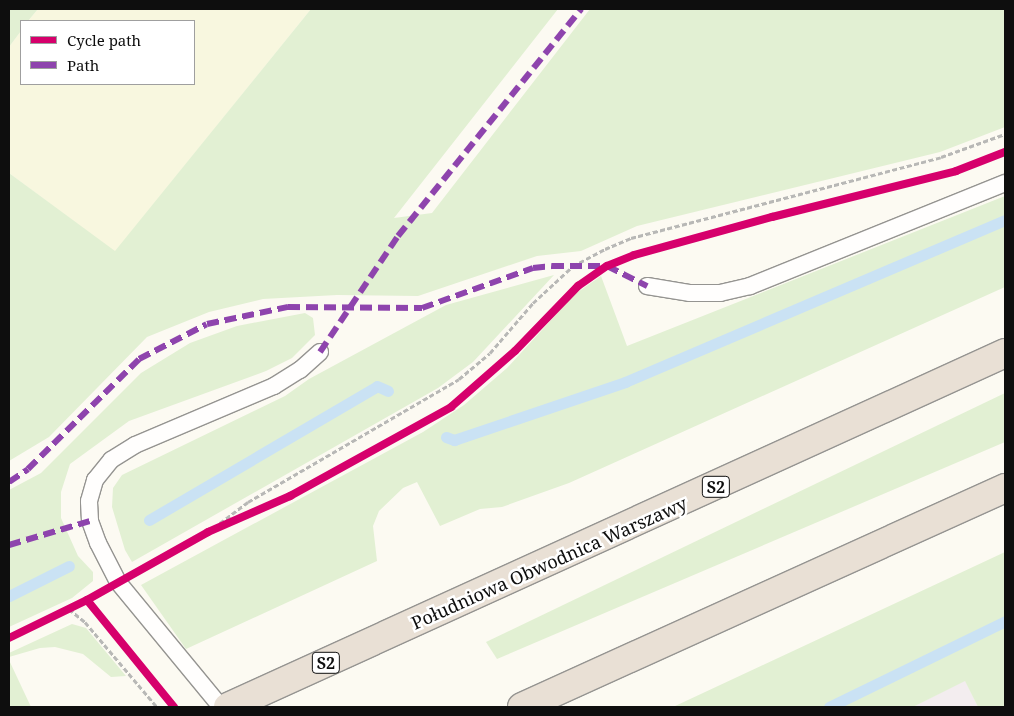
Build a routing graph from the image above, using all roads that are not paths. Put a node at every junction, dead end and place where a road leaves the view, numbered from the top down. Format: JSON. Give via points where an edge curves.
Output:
{"nodes":[{"id":1,"x":1005,"y":183,"type":"edge"},
{"id":2,"x":647,"y":286,"type":"dead end"},
{"id":3,"x":320,"y":352,"type":"dead end"},
{"id":4,"x":1005,"y":353,"type":"edge"},
{"id":5,"x":1005,"y":488,"type":"edge"},
{"id":6,"x":220,"y":707,"type":"edge"},
{"id":7,"x":228,"y":707,"type":"edge"},
{"id":8,"x":522,"y":707,"type":"edge"}],
"edges":[{"from":1,"to":2,"type":"lane","via":[[750,286],[720,293],[690,293]]},
{"from":3,"to":6,"type":"lane","via":[[300,370],[274,386],[135,445],[119,455],[95,480],[89,501],[90,521],[118,582]]},
{"from":4,"to":7,"type":"highway","name":"Południowa Obwodnica Warszawy","number":"S2"},
{"from":5,"to":8,"type":"highway"}]}
